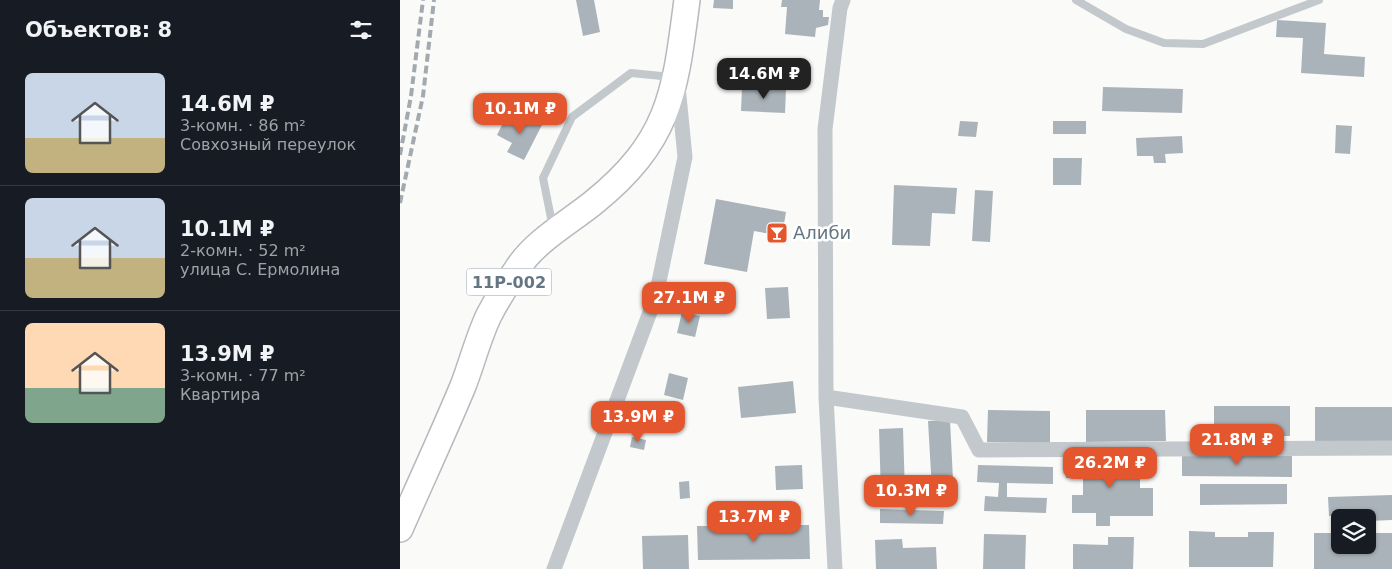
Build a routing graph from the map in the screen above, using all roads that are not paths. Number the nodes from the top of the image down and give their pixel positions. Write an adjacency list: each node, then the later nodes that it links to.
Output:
1 (687, 0): 5 (main road, 11Р-002)
2 (843, 0): 7 (street)
3 (1076, 0): 4 (lane)
4 (1319, 0)
5 (677, 77): 6 (main road, 11Р-002); 6 (lane); 10 (street)
6 (554, 232): 9 (main road, 11Р-002)
7 (826, 397): 8 (street); 11 (street)
8 (1392, 448)
9 (400, 529)
10 (554, 569)
11 (835, 569)

